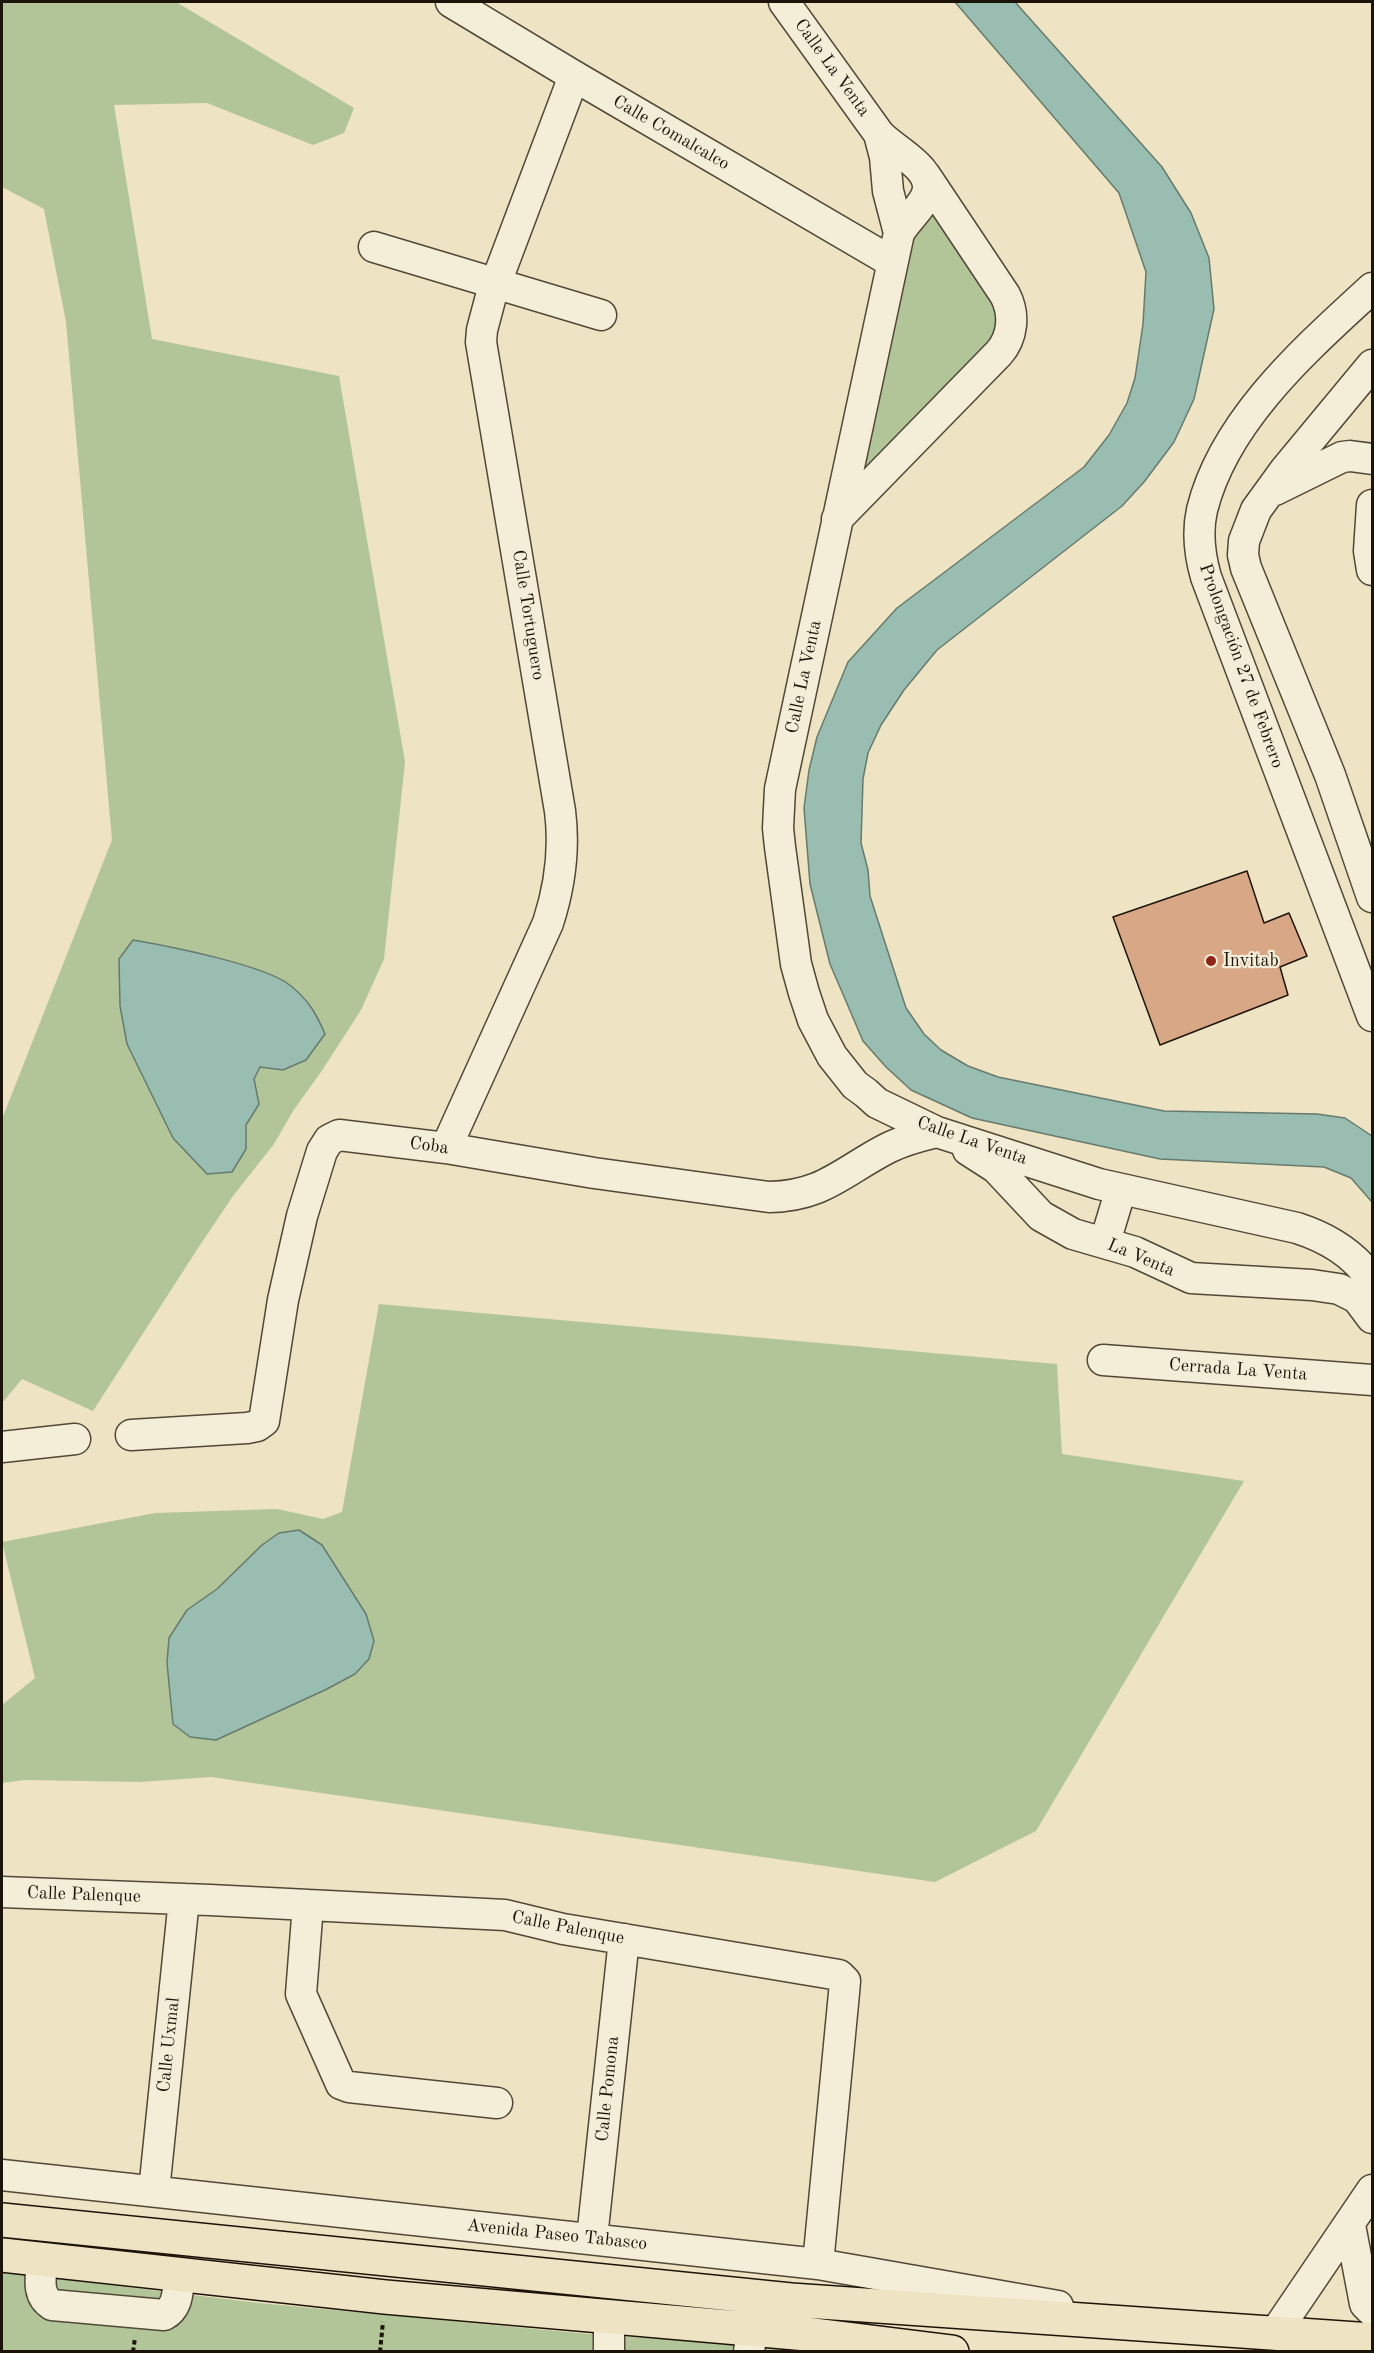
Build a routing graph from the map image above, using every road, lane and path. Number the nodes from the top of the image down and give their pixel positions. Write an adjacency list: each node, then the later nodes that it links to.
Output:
1 (451, 2): 3 (street, Calle Comalcalco)
2 (784, 2): 4 (street, Calle La Venta)
3 (574, 76): 8 (street, Calle Comalcalco); 9 (street, Calle Tortuguero)
4 (879, 134): 5 (street, Calle La Venta); 6 (street, Calle La Venta)
5 (925, 175): 6 (street, Calle La Venta); 17 (street, Calle La Venta)
6 (898, 233): 8 (street, Calle La Venta)
7 (374, 247): 9 (street)
8 (892, 262): 17 (street, Calle La Venta)
9 (496, 283): 11 (street); 24 (street, Calle Tortuguero)
10 (1372, 288): 20 (street, Prolongación 27 de Febrero)
11 (601, 315)
12 (1372, 364): 13 (street)
13 (1349, 393): 14 (street); 15 (street)
14 (1371, 459): 15 (street)
15 (1267, 494): 19 (street)
16 (1372, 505): 18 (street)
17 (837, 519): 23 (street, Calle La Venta)
18 (1372, 570)
19 (1330, 775): 20 (street); 21 (street)
20 (1287, 793): 22 (street, Prolongación 27 de Febrero)
21 (1372, 897)
22 (1372, 1016)
23 (936, 1132): 24 (street, Coba); 25 (street, Calle La Venta); 26 (street, La Venta)
24 (446, 1148): 31 (street, Coba)
25 (1121, 1189): 26 (street); 27 (street, Calle La Venta)
26 (1105, 1242): 28 (street, La Venta)
27 (1372, 1280)
28 (1372, 1317)
29 (1103, 1360): 30 (street, Cerrada La Venta)
30 (1372, 1380)
31 (130, 1435)
32 (75, 1439): 33 (street)
33 (2, 1447)
34 (2, 1892): 35 (street, Calle Palenque)
35 (184, 1899): 36 (street, Calle Palenque); 41 (street, Calle Uxmal)
36 (308, 1905): 37 (street, Calle Palenque); 38 (street)
37 (624, 1939): 44 (street, Calle Pomona); 47 (street, Calle Palenque)
38 (497, 2103)
39 (2, 2175): 41 (street, Avenida Paseo Tabasco)
40 (1372, 2190): 43 (street)
41 (154, 2191): 44 (street, Avenida Paseo Tabasco)
42 (2, 2220): 49 (main road, Avenida Paseo Tabasco)
43 (1350, 2225): 50 (street); 53 (street)
44 (592, 2238): 47 (street, Avenida Paseo Tabasco)
45 (2, 2255): 46 (main road)
46 (42, 2260): 48 (main road); 48 (street)
47 (818, 2264): 52 (street, Avenida Paseo Tabasco)
48 (180, 2275): 51 (main road)
49 (859, 2305): 52 (main road, Avenida Paseo Tabasco); 56 (main road)
50 (1372, 2311)
51 (609, 2317): 55 (main road); 57 (street)
52 (1109, 2322): 53 (main road, Avenida Paseo Tabasco)
53 (1275, 2333): 54 (main road, Avenida Paseo Tabasco)
54 (1372, 2340)
55 (750, 2341): 56 (main road)
56 (850, 2345): 58 (main road)
57 (609, 2352)
58 (952, 2352)

